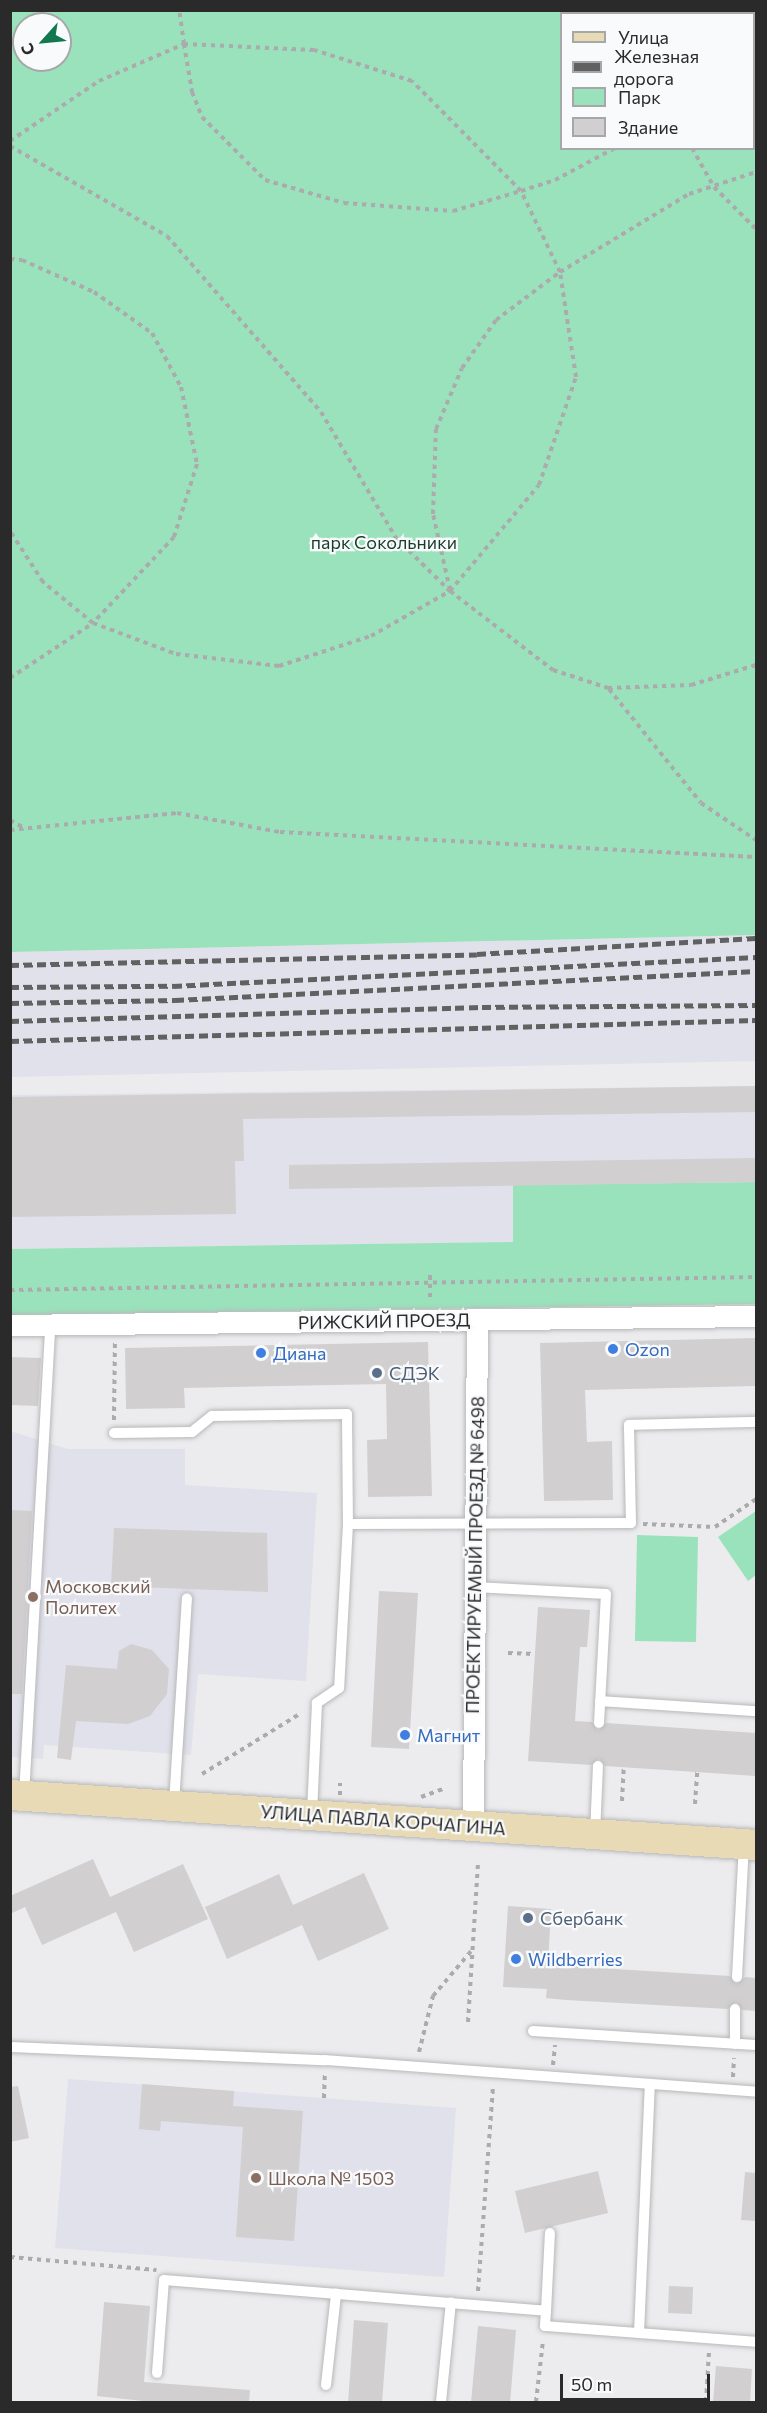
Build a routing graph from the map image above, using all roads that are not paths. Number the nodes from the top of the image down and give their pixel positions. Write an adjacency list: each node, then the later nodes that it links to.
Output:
1 (756, 1316): 2 (street, РИЖСКИЙ ПРОЕЗД)
2 (477, 1320): 4 (street, РИЖСКИЙ ПРОЕЗД); 8 (street, ПРОЕКТИРУЕМЫЙ ПРОЕЗД № 6498)
3 (10, 1325): 4 (street, РИЖСКИЙ ПРОЕЗД)
4 (50, 1325): 15 (lane)
5 (756, 1422): 8 (lane)
6 (114, 1432): 7 (lane)
7 (348, 1524): 8 (lane); 17 (lane)
8 (476, 1525): 9 (street, ПРОЕКТИРУЕМЫЙ ПРОЕЗД № 6498)
9 (475, 1587): 11 (lane); 18 (street, ПРОЕКТИРУЕМЫЙ ПРОЕЗД № 6498)
10 (187, 1598): 16 (lane)
11 (600, 1701): 12 (lane); 13 (lane)
12 (756, 1711)
13 (599, 1723)
14 (598, 1766): 19 (lane)
15 (17, 1795): 16 (street, УЛИЦА ПАВЛА КОРЧАГИНА)
16 (174, 1806): 17 (street, УЛИЦА ПАВЛА КОРЧАГИНА)
17 (312, 1815): 18 (street, УЛИЦА ПАВЛА КОРЧАГИНА)
18 (472, 1826): 19 (street, УЛИЦА ПАВЛА КОРЧАГИНА)
19 (595, 1834): 20 (street, УЛИЦА ПАВЛА КОРЧАГИНА)
20 (750, 1844): 21 (lane)
21 (737, 1977)
22 (735, 2009): 24 (lane)
23 (533, 2031): 24 (lane)
24 (735, 2044): 25 (lane)
25 (756, 2045)
26 (10, 2047): 27 (lane)
27 (650, 2085): 28 (lane); 33 (lane)
28 (756, 2092)
29 (550, 2233): 32 (lane)
30 (336, 2294): 31 (lane); 35 (lane); 36 (lane)
31 (451, 2302): 32 (lane); 37 (lane)
32 (546, 2311): 33 (lane)
33 (639, 2333): 34 (lane)
34 (756, 2342)
35 (157, 2373)
36 (326, 2385)
37 (441, 2403)

